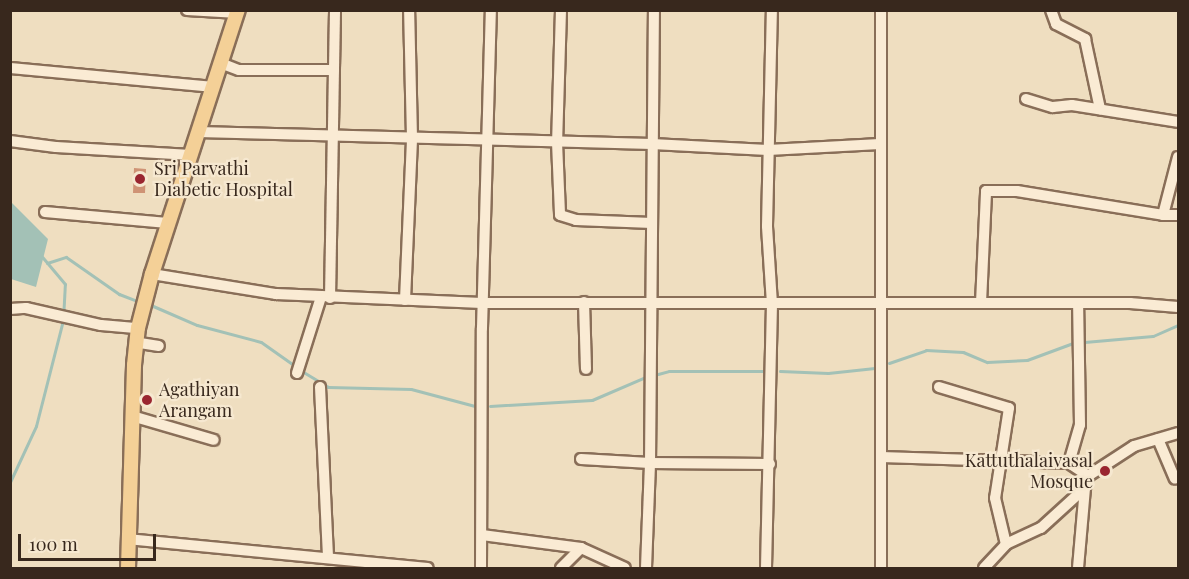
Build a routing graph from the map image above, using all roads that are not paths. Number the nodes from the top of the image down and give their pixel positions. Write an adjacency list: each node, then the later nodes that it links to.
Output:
1 (186, 10): 10 (street)
2 (335, 10): 13 (street)
3 (409, 10): 20 (street)
4 (491, 10): 22 (street)
5 (561, 10): 23 (street)
6 (654, 10): 24 (street)
7 (772, 10): 26 (street)
8 (881, 10): 25 (street)
9 (1051, 10): 16 (street)
10 (238, 12): 11 (main road)
11 (223, 64): 13 (street); 14 (main road)
12 (10, 68): 14 (street)
13 (334, 70): 19 (street)
14 (214, 87): 18 (main road)
15 (1026, 99): 16 (street)
16 (1100, 109): 17 (street)
17 (1179, 122)
18 (198, 132): 19 (street); 27 (main road)
19 (333, 136): 20 (street); 35 (street)
20 (412, 138): 22 (street); 36 (street)
21 (10, 141): 27 (street)
22 (486, 141): 23 (street); 39 (street)
23 (557, 142): 24 (street); 32 (street)
24 (652, 144): 26 (street); 32 (street)
25 (880, 144): 26 (street); 40 (street)
26 (768, 150): 43 (street)
27 (190, 155): 33 (main road)
28 (1179, 157): 30 (street)
29 (45, 212): 33 (street)
30 (1163, 215): 31 (street); 41 (street)
31 (1179, 215)
32 (652, 223): 38 (street)
33 (168, 224): 34 (main road)
34 (152, 274): 35 (street); 46 (main road)
35 (325, 297): 36 (street); 49 (street)
36 (405, 300): 39 (street)
37 (584, 302): 38 (street); 39 (street); 48 (street)
38 (651, 302): 43 (street); 59 (street)
39 (482, 303): 65 (street)
40 (882, 303): 41 (street); 43 (street); 56 (street)
41 (981, 303): 42 (street)
42 (1078, 303): 44 (street); 61 (street)
43 (772, 304): 60 (street)
44 (1179, 307)
45 (10, 309): 46 (street)
46 (137, 333): 47 (street); 52 (main road)
47 (159, 346)
48 (586, 369)
49 (297, 373)
50 (320, 387): 69 (street)
51 (939, 387): 58 (street)
52 (132, 416): 55 (street); 66 (main road)
53 (1179, 433): 54 (street)
54 (1158, 439): 62 (street); 63 (street)
55 (214, 440)
56 (881, 456): 58 (street); 77 (street)
57 (581, 459): 59 (street)
58 (1002, 461): 61 (street); 67 (street)
59 (650, 463): 60 (street); 75 (street)
60 (770, 464): 76 (street)
61 (1069, 464): 62 (street)
62 (1088, 476): 64 (street)
63 (1174, 478)
64 (1084, 488): 67 (street); 79 (street)
65 (482, 535): 68 (street); 72 (street)
66 (128, 539): 69 (street); 70 (main road)
67 (1006, 544): 78 (street)
68 (581, 548): 73 (street); 74 (street)
69 (328, 558): 71 (street)
70 (128, 568)
71 (428, 568)
72 (481, 568)
73 (561, 568)
74 (625, 568)
75 (646, 568)
76 (766, 568)
77 (882, 568)
78 (984, 568)
79 (1078, 568)

